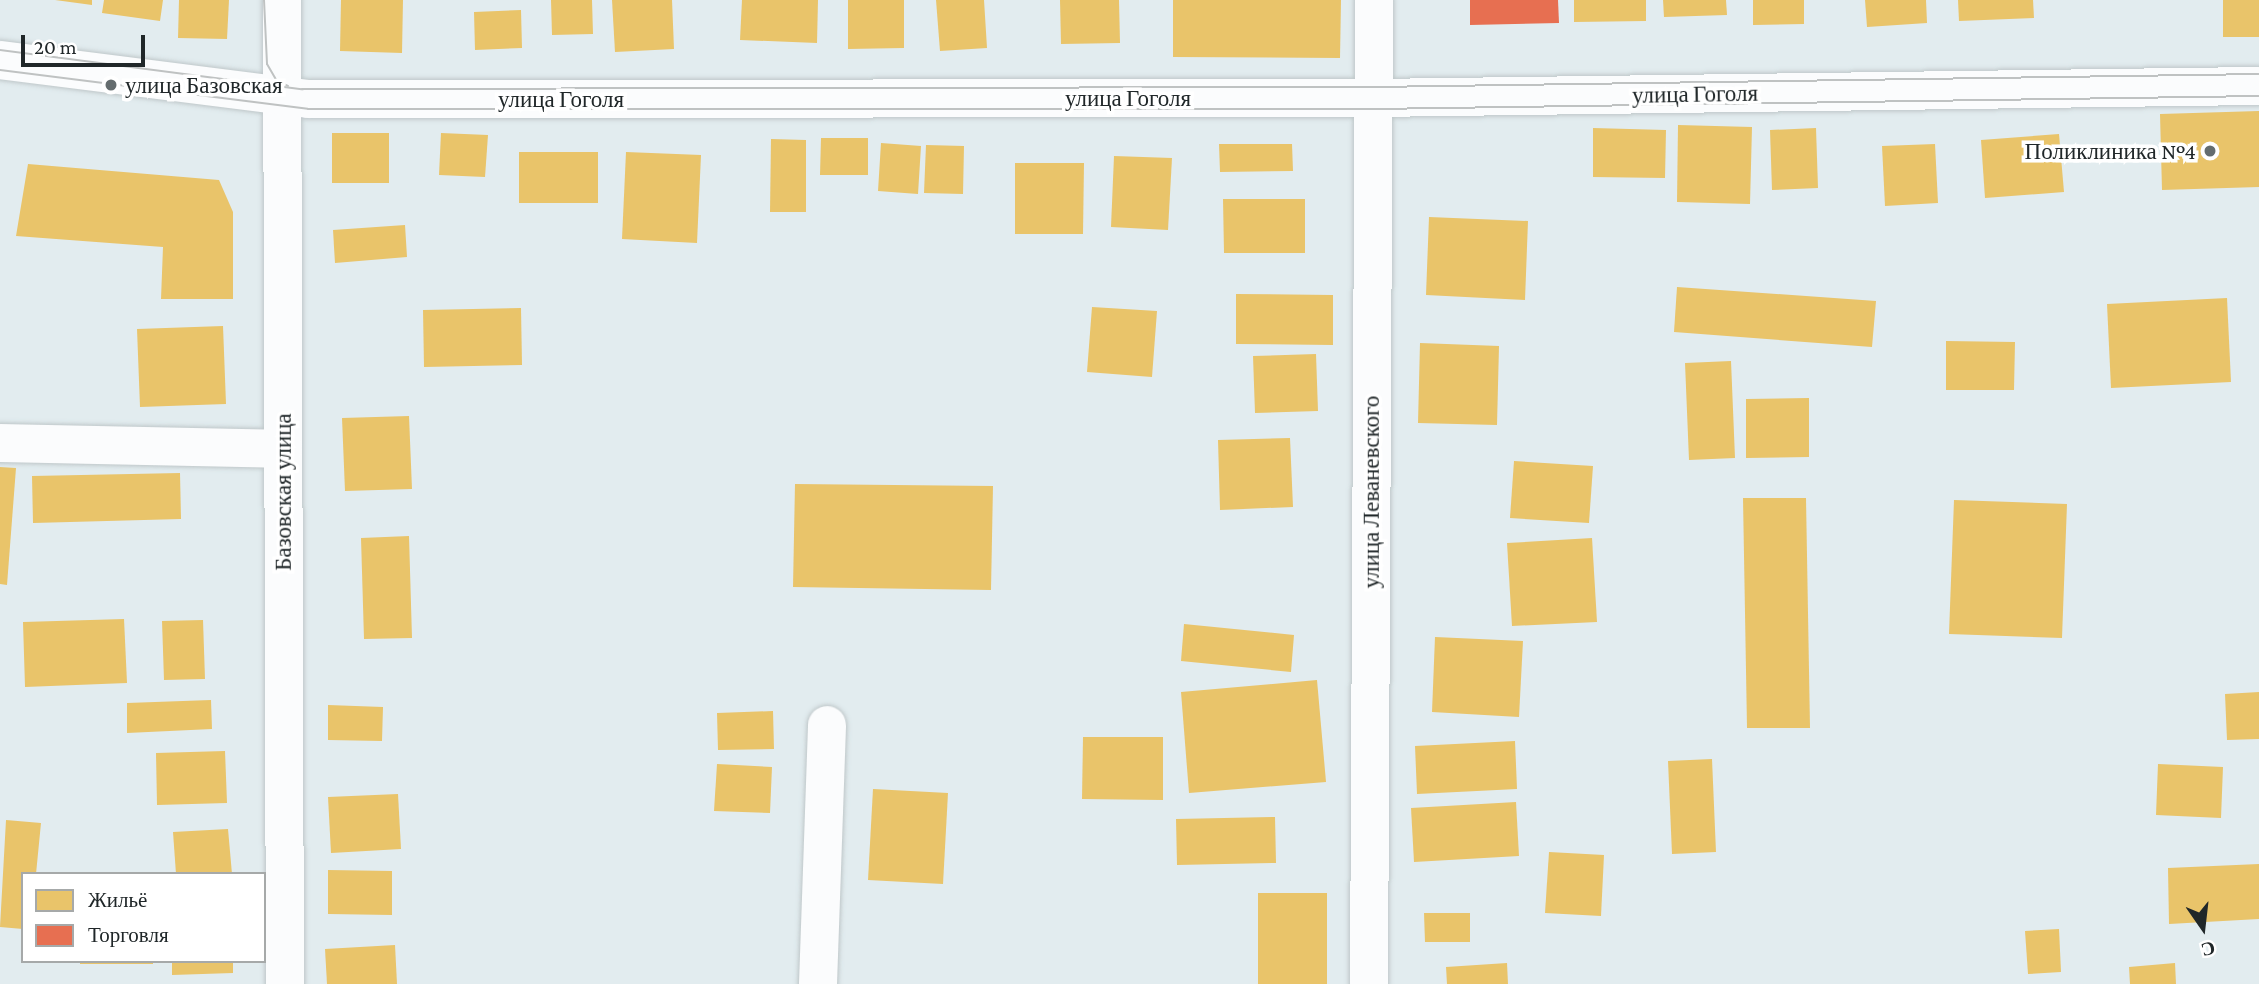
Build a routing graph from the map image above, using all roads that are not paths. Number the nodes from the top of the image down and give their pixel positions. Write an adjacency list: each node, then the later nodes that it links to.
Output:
1 (282, 0): 5 (street, Базовская улица)
2 (1374, 0): 6 (street, улица Леваневского)
3 (0, 61): 5 (street, улица Гоголя)
4 (2259, 86): 6 (street, улица Гоголя)
5 (282, 97): 6 (street, улица Гоголя); 8 (street, Базовская улица)
6 (1374, 98): 12 (street, улица Леваневского)
7 (0, 443): 8 (street)
8 (283, 449): 10 (street, Базовская улица)
9 (827, 725): 11 (street)
10 (285, 984)
11 (818, 984)
12 (1369, 984)

